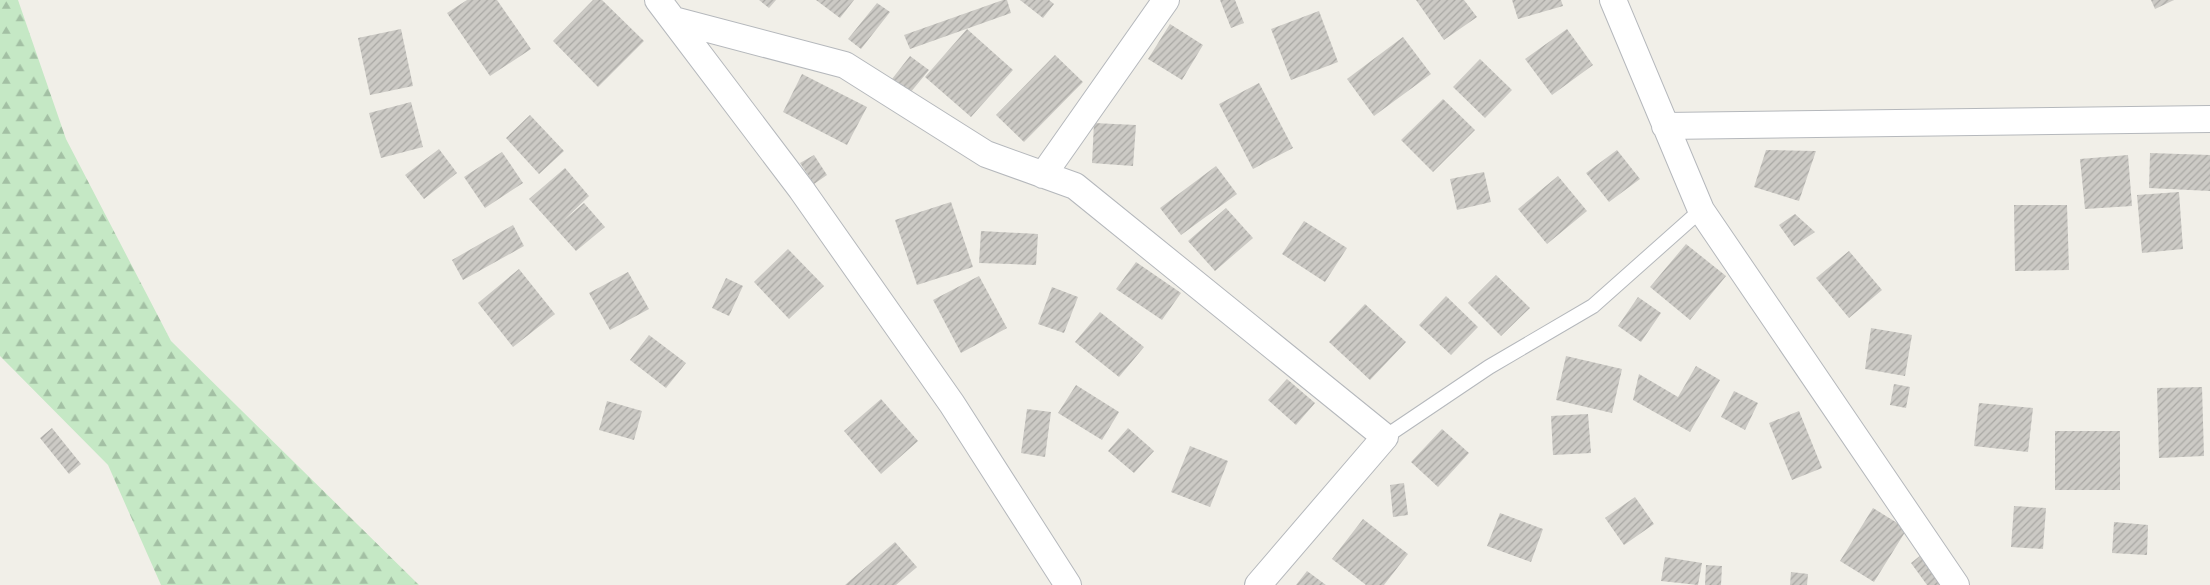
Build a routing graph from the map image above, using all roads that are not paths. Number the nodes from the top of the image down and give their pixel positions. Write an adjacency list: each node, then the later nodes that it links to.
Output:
1 (1166, 0): 6 (street)
2 (1613, 0): 5 (street)
3 (666, 10): 6 (street); 9 (street)
4 (2210, 119): 5 (street)
5 (1666, 126): 7 (street)
6 (1043, 175): 8 (street)
7 (1701, 210): 8 (lane); 11 (street)
8 (1385, 437): 10 (street)
9 (1068, 585)
10 (1258, 585)
11 (1956, 585)

